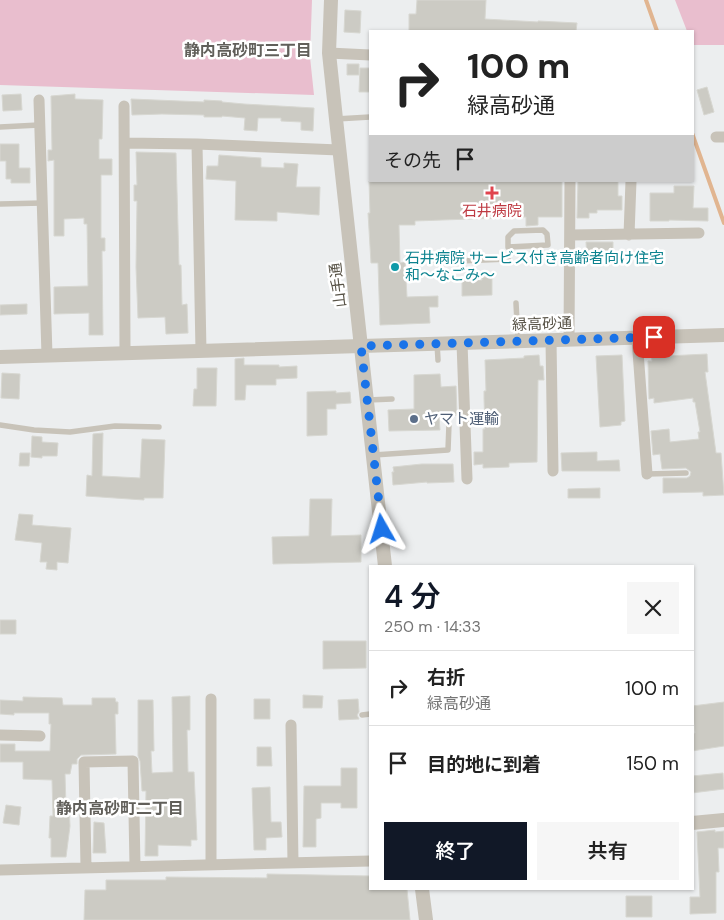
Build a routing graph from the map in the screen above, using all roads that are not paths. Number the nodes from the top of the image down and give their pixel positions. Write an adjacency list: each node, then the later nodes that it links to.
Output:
1 (331, 0): 2 (street, 山手通)
2 (329, 53): 3 (street); 7 (street, 山手通)
3 (369, 55)
4 (38, 100): 8 (street)
5 (124, 106): 10 (street)
6 (369, 118): 7 (lane)
7 (336, 119): 12 (street, 山手通)
8 (40, 126): 9 (lane); 15 (street)
9 (0, 127)
10 (125, 143): 11 (street); 33 (street)
11 (197, 144): 12 (street); 32 (street)
12 (339, 150): 31 (street, 山手通)
13 (570, 182): 18 (street)
14 (631, 182): 19 (street)
15 (42, 203): 16 (lane); 34 (street)
16 (0, 204)
17 (699, 233): 19 (street)
18 (571, 235): 19 (street); 27 (street)
19 (628, 235)
20 (548, 245): 20 (lane)
21 (508, 258): 22 (lane)
22 (434, 262)
23 (516, 303): 28 (lane)
24 (724, 337): 25 (street, 緑高砂通)
25 (637, 338): 27 (street, 緑高砂通); 44 (street)
26 (551, 340): 27 (street, 緑高砂通); 28 (street, 緑高砂通); 43 (street)
27 (568, 340)
28 (518, 341): 30 (street, 緑高砂通)
29 (438, 343): 30 (street, 緑高砂通); 31 (street, 緑高砂通); 36 (lane)
30 (462, 343): 46 (street)
31 (361, 346): 32 (street, 緑高砂通); 38 (street, 山手通)
32 (201, 351): 33 (street, 緑高砂通)
33 (126, 352): 34 (street, 緑高砂通)
34 (47, 355): 35 (street, 緑高砂通)
35 (0, 356)
36 (438, 360)
37 (392, 399): 38 (lane)
38 (368, 400): 42 (street, 山手通)
39 (449, 424): 42 (lane)
40 (0, 425): 41 (lane)
41 (159, 427)
42 (374, 455): 47 (street, 山手通)
43 (553, 471)
44 (647, 474): 45 (lane)
45 (686, 474)
46 (467, 479)
47 (385, 565)
48 (211, 699): 58 (street)
49 (369, 714): 50 (lane)
50 (362, 715)
51 (291, 726): 57 (street)
52 (0, 735): 53 (street)
53 (40, 736)
54 (724, 820): 55 (street)
55 (694, 824)
56 (369, 861): 57 (street)
57 (293, 863): 58 (street)
58 (211, 865): 59 (street)
59 (135, 866): 60 (street); 60 (street)
60 (86, 867): 61 (street)
61 (0, 870)
62 (422, 890): 63 (street)
63 (426, 920)

